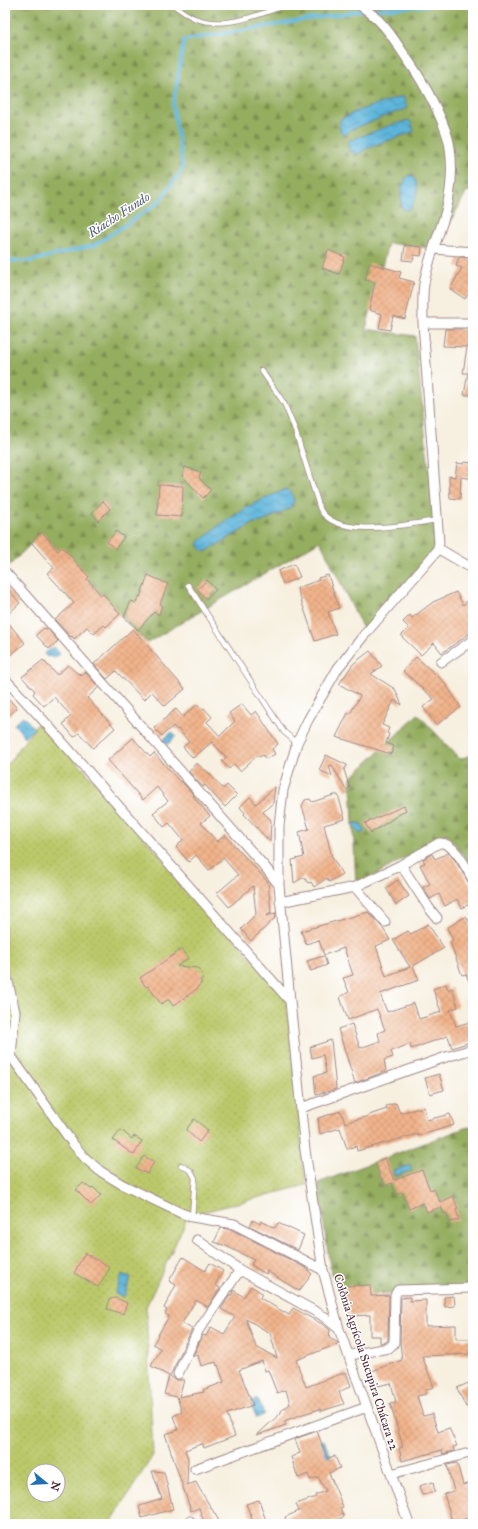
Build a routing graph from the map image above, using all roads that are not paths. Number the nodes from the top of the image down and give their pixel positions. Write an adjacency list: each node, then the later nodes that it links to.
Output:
1 (172, 5): 2 (lane)
2 (286, 5)
3 (359, 5): 4 (street)
4 (434, 249): 5 (street); 6 (street)
5 (473, 252)
6 (423, 323): 7 (street); 9 (street)
7 (473, 323)
8 (261, 370): 9 (lane)
9 (437, 520): 10 (street)
10 (438, 548): 11 (street); 17 (street, Colônia Agrícola Sucupira Chácara 22)
11 (473, 569)
12 (5, 572): 20 (street)
13 (188, 585): 17 (lane)
14 (473, 640): 15 (street)
15 (441, 662)
16 (5, 679): 26 (street)
17 (297, 743): 20 (street, Colônia Agrícola Sucupira Chácara 22)
18 (401, 865): 19 (street); 21 (street); 23 (street)
19 (473, 880)
20 (279, 885): 22 (street, Colônia Agrícola Sucupira Chácara 22)
21 (355, 887): 22 (street); 24 (street)
22 (280, 902): 26 (street, Colônia Agrícola Sucupira Chácara 22)
23 (437, 918)
24 (386, 922)
25 (5, 969): 28 (street)
26 (290, 1001): 29 (street, Colônia Agrícola Sucupira Chácara 22)
27 (473, 1049): 29 (street)
28 (8, 1053): 31 (street)
29 (301, 1108): 34 (street, Colônia Agrícola Sucupira Chácara 22)
30 (181, 1165): 31 (lane)
31 (192, 1217): 34 (street)
32 (197, 1240): 33 (street)
33 (240, 1270): 36 (street); 38 (street)
34 (323, 1270): 36 (street, Colônia Agrícola Sucupira Chácara 22)
35 (473, 1288): 37 (street)
36 (339, 1328): 37 (street, Colônia Agrícola Sucupira Chácara 22)
37 (350, 1355): 39 (street, Colônia Agrícola Sucupira Chácara 22)
38 (178, 1374)
39 (367, 1407): 41 (street); 42 (street, Colônia Agrícola Sucupira Chácara 22)
40 (473, 1452): 42 (street)
41 (195, 1469)
42 (391, 1474): 43 (street, Colônia Agrícola Sucupira Chácara 22)
43 (409, 1524)

